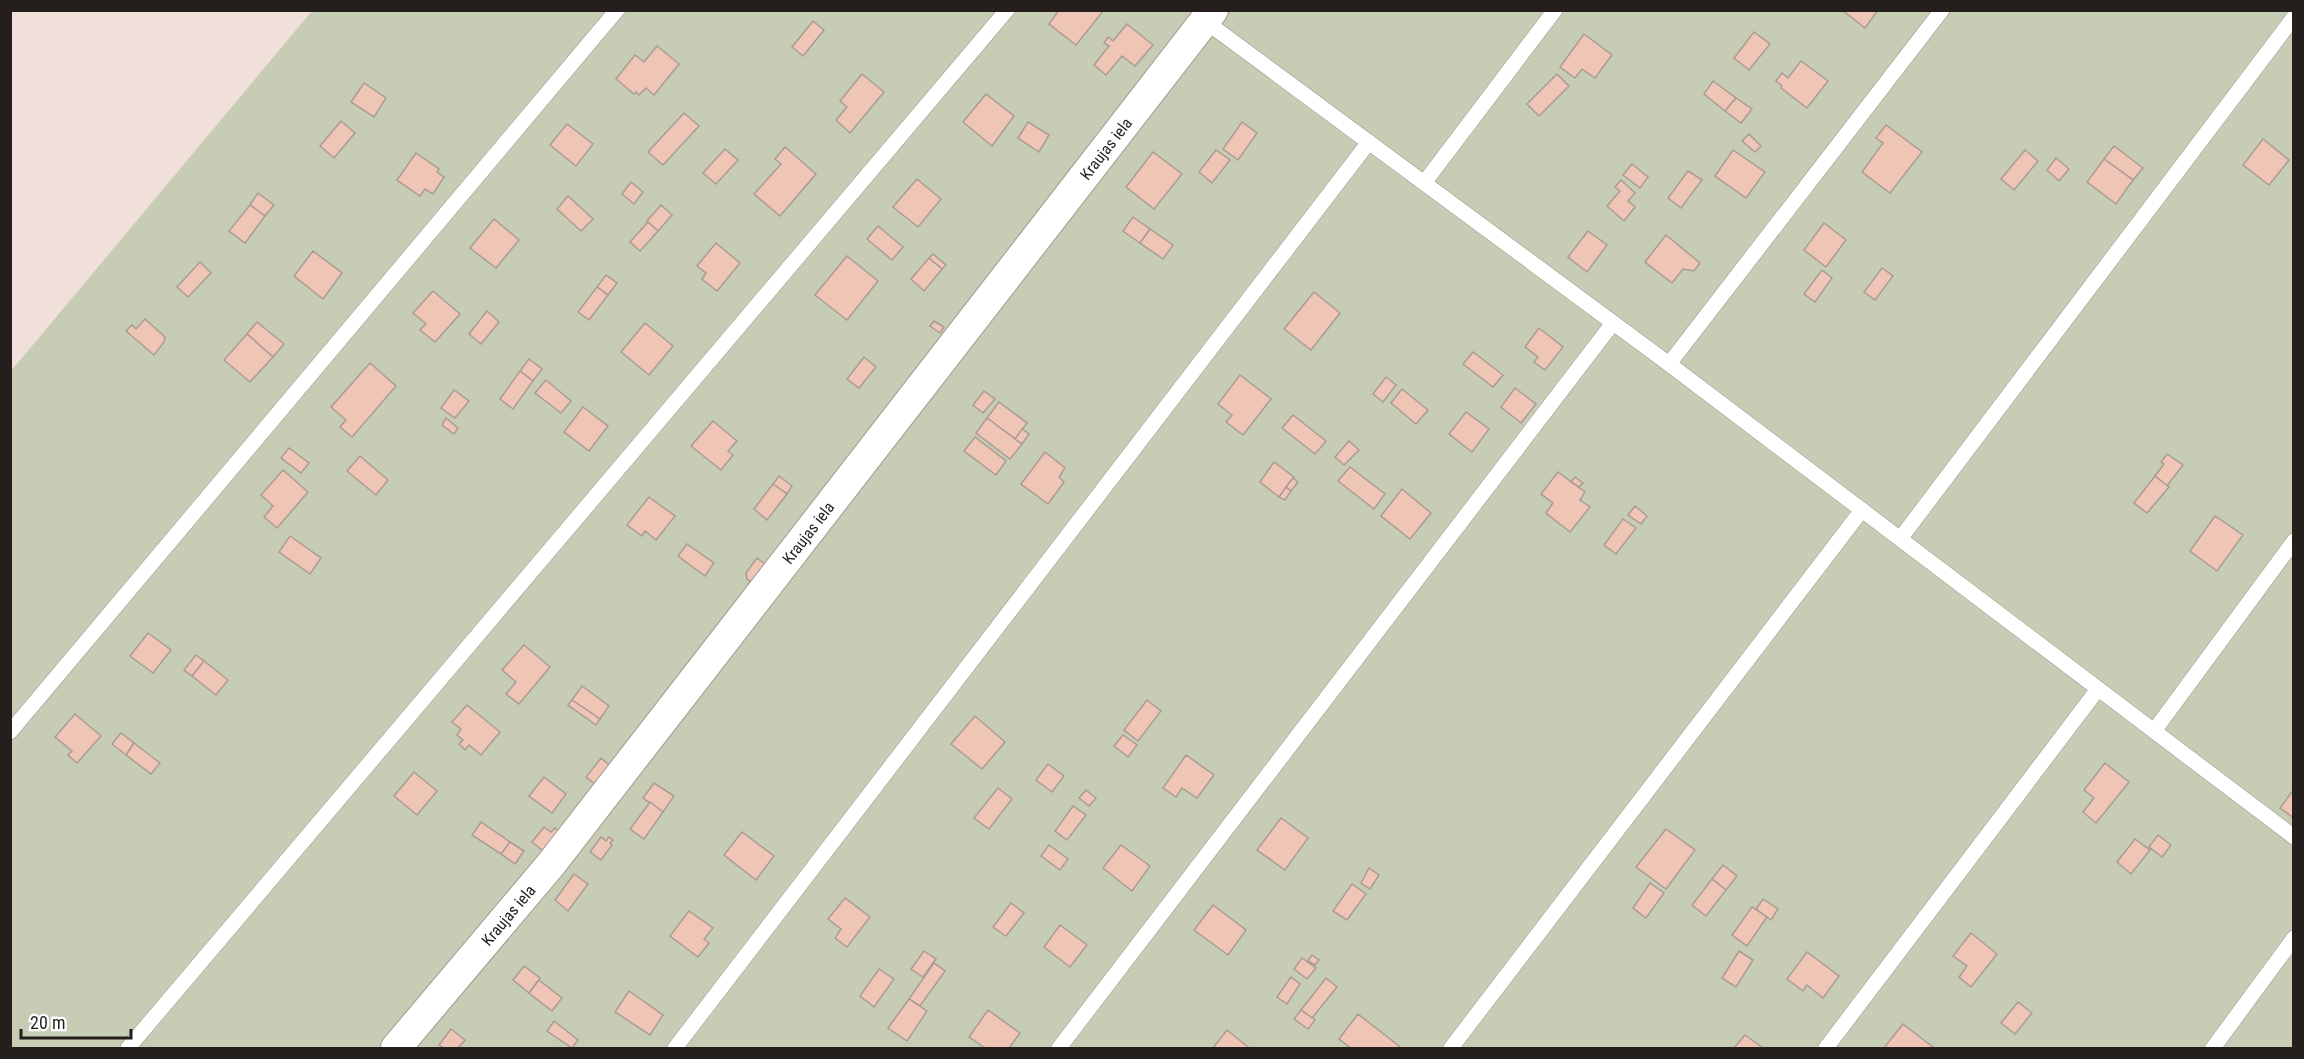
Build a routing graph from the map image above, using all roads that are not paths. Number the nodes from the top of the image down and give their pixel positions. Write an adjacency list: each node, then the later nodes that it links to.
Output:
1 (617, 10): 16 (lane)
2 (1007, 10): 19 (lane)
3 (1555, 10): 8 (lane)
4 (1942, 10): 10 (lane)
5 (1209, 16): 7 (lane); 20 (street, Kraujas iela)
6 (2294, 17): 12 (lane)
7 (1369, 142): 8 (lane); 21 (lane)
8 (1424, 183): 9 (lane)
9 (1613, 323): 10 (lane); 22 (lane)
10 (1669, 364): 11 (lane)
11 (1862, 510): 12 (lane); 23 (lane)
12 (1900, 539): 14 (lane)
13 (2294, 541): 15 (lane)
14 (2098, 689): 15 (lane); 24 (lane)
15 (2154, 731): 17 (lane)
16 (10, 732)
17 (2294, 837)
18 (2294, 938): 25 (lane)
19 (128, 1048)
20 (396, 1048)
21 (675, 1048)
22 (1059, 1048)
23 (1451, 1048)
24 (1826, 1048)
25 (2213, 1048)

